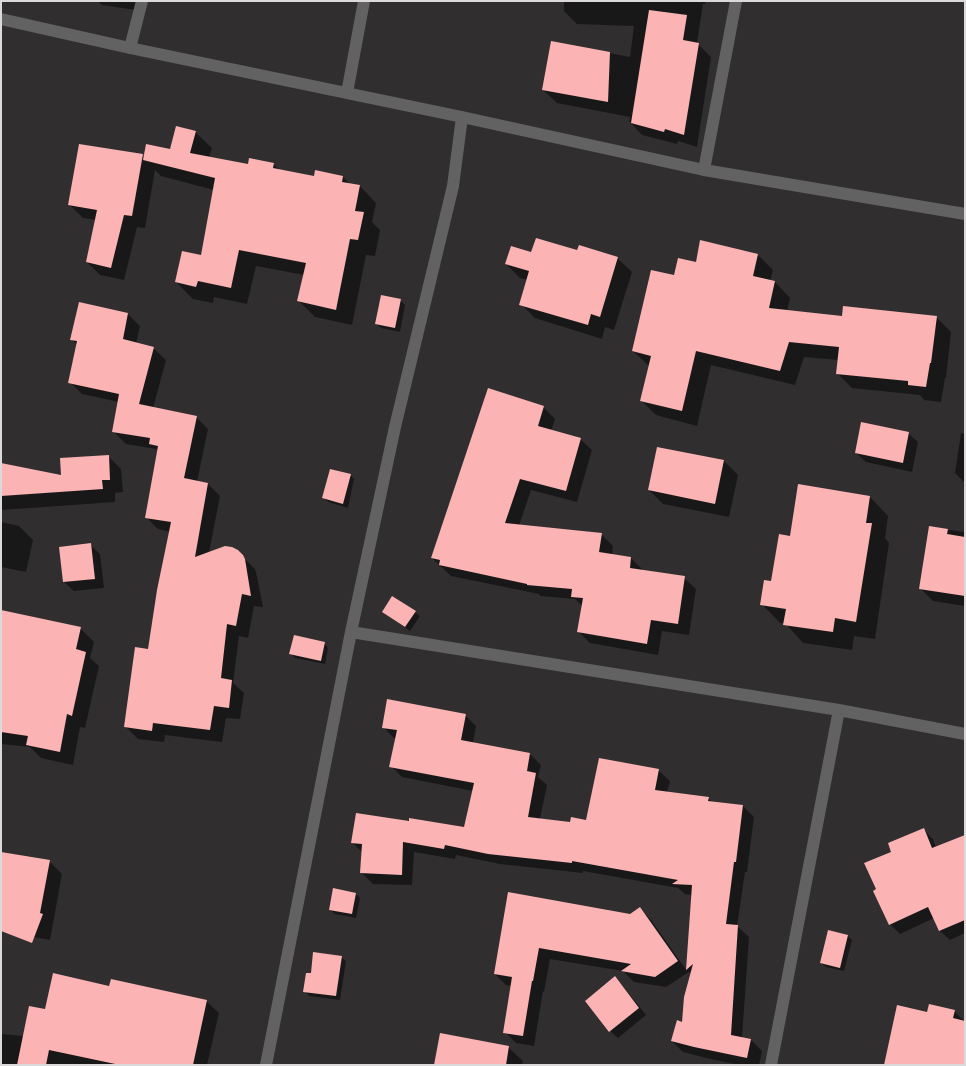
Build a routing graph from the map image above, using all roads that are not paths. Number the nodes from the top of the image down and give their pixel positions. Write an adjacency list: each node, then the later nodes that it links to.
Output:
1 (142, 1): 5 (street)
2 (364, 1): 6 (street)
3 (736, 1): 8 (street)
4 (1, 19): 5 (street)
5 (130, 48): 6 (street)
6 (347, 93): 7 (street)
7 (462, 117): 8 (street); 10 (street)
8 (704, 170): 9 (street)
9 (965, 214)
10 (350, 632): 11 (street); 13 (street)
11 (839, 710): 12 (street); 14 (street)
12 (965, 734)
13 (266, 1065)
14 (771, 1065)

